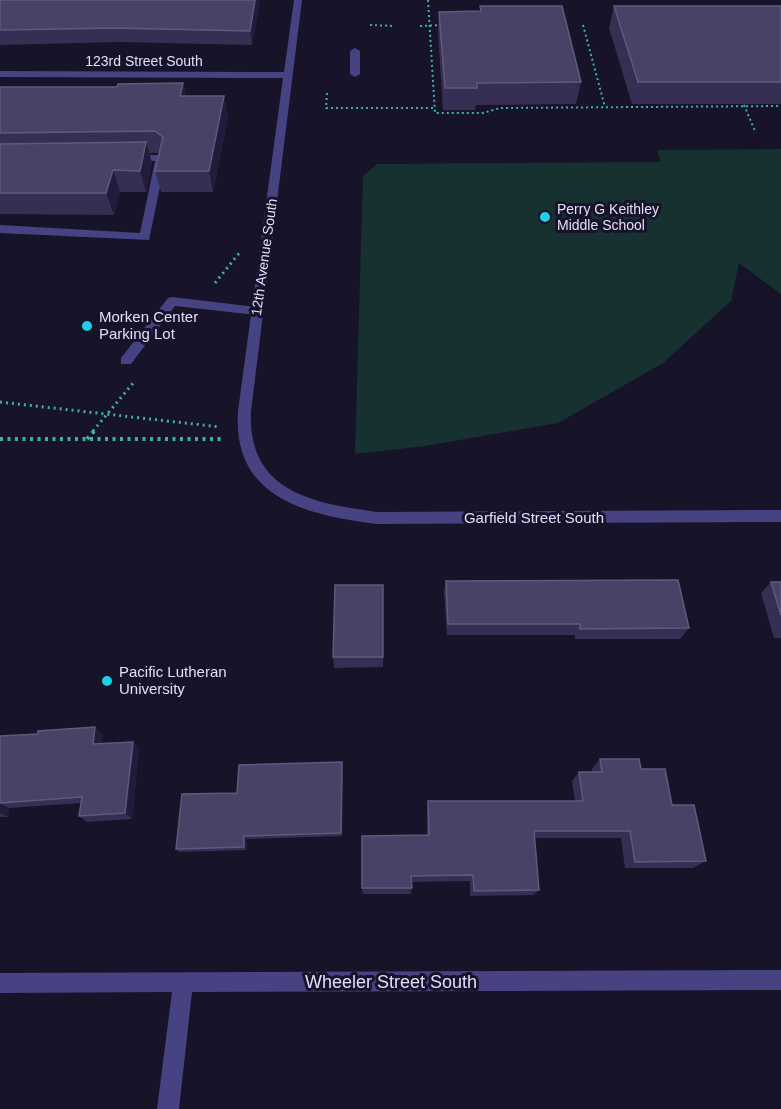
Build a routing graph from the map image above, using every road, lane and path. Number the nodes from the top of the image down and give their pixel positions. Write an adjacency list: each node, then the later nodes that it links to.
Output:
1 (298, 0): 12 (street, 12th Avenue South)
2 (428, 0): 4 (path)
3 (370, 25): 6 (path)
4 (429, 25): 7 (path); 8 (path); 18 (path)
5 (583, 25): 16 (path)
6 (394, 26)
7 (420, 26)
8 (451, 26)
9 (355, 51): 11 (street)
10 (0, 74): 12 (street, 123rd Street South)
11 (354, 74)
12 (289, 75): 22 (street, 12th Avenue South)
13 (327, 93): 18 (path)
14 (740, 97): 17 (path)
15 (781, 106): 17 (path)
16 (605, 107): 17 (path); 18 (path)
17 (744, 107): 19 (path)
18 (435, 108)
19 (755, 131)
20 (115, 159): 21 (street)
21 (0, 229)
22 (256, 311): 23 (street); 25 (street, 12th Avenue South)
23 (126, 361)
24 (0, 402): 25 (path)
25 (241, 430): 26 (path); 27 (street, 12th Avenue South)
26 (0, 439)
27 (289, 498): 28 (street, Garfield Street South)
28 (781, 516)
29 (781, 980): 30 (street, Wheeler Street South)
30 (183, 982): 31 (street, Wheeler Street South); 32 (street)
31 (0, 983)
32 (168, 1109)

